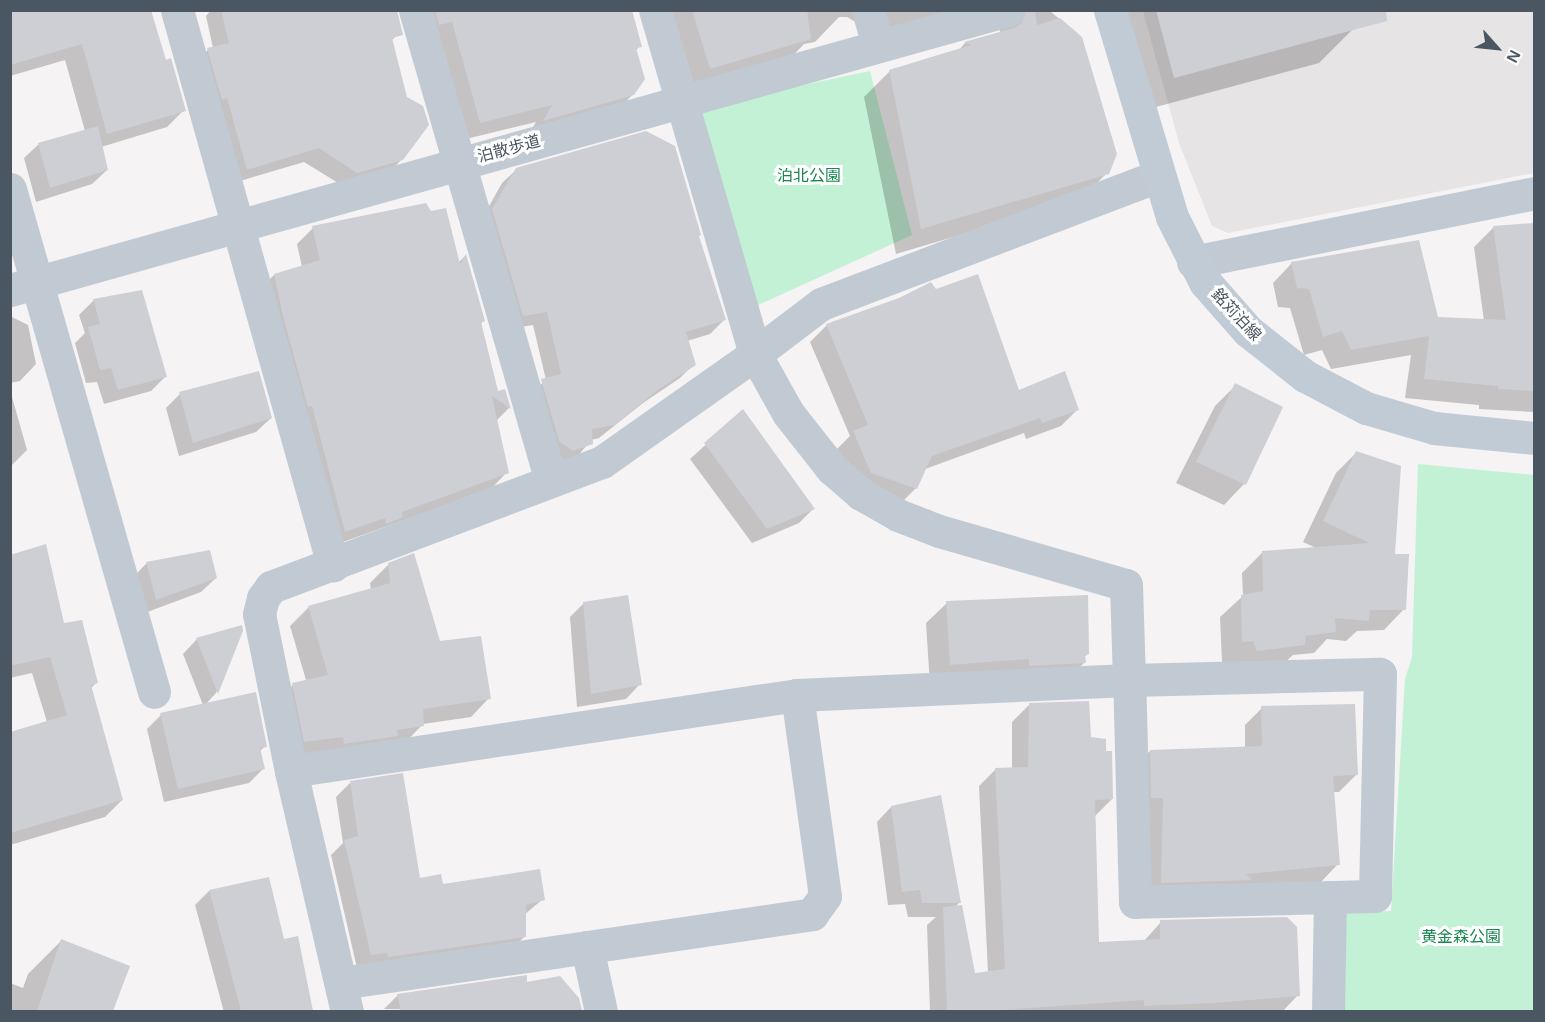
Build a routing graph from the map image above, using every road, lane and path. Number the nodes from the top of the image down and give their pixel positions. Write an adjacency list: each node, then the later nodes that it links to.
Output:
1 (177, 10): 13 (street)
2 (415, 10): 9 (street)
3 (655, 10): 8 (street)
4 (868, 10): 7 (street)
5 (1008, 10): 7 (street, 泊散歩道)
6 (1110, 10): 10 (street, 銘苅泊線)
7 (878, 46): 8 (street, 泊散歩道)
8 (680, 101): 9 (street, 泊散歩道); 16 (street)
9 (457, 163): 13 (street, 泊散歩道); 18 (street)
10 (1158, 176): 14 (street, 銘苅泊線); 16 (street)
11 (10, 189): 15 (street)
12 (1534, 193): 14 (street)
13 (237, 224): 15 (street, 泊散歩道); 19 (street)
14 (1193, 262): 17 (street, 銘苅泊線)
15 (24, 286): 21 (street)
16 (755, 354): 18 (street); 20 (street)
17 (1534, 438)
18 (551, 481): 19 (street)
19 (333, 565): 23 (street)
20 (1129, 680): 22 (street); 24 (street); 24 (street)
21 (154, 692)
22 (797, 694): 23 (street); 25 (street)
23 (291, 771): 26 (street)
24 (1330, 897): 28 (street)
25 (587, 947): 26 (street); 27 (street)
26 (344, 997)
27 (601, 1011)
28 (1328, 1011)

